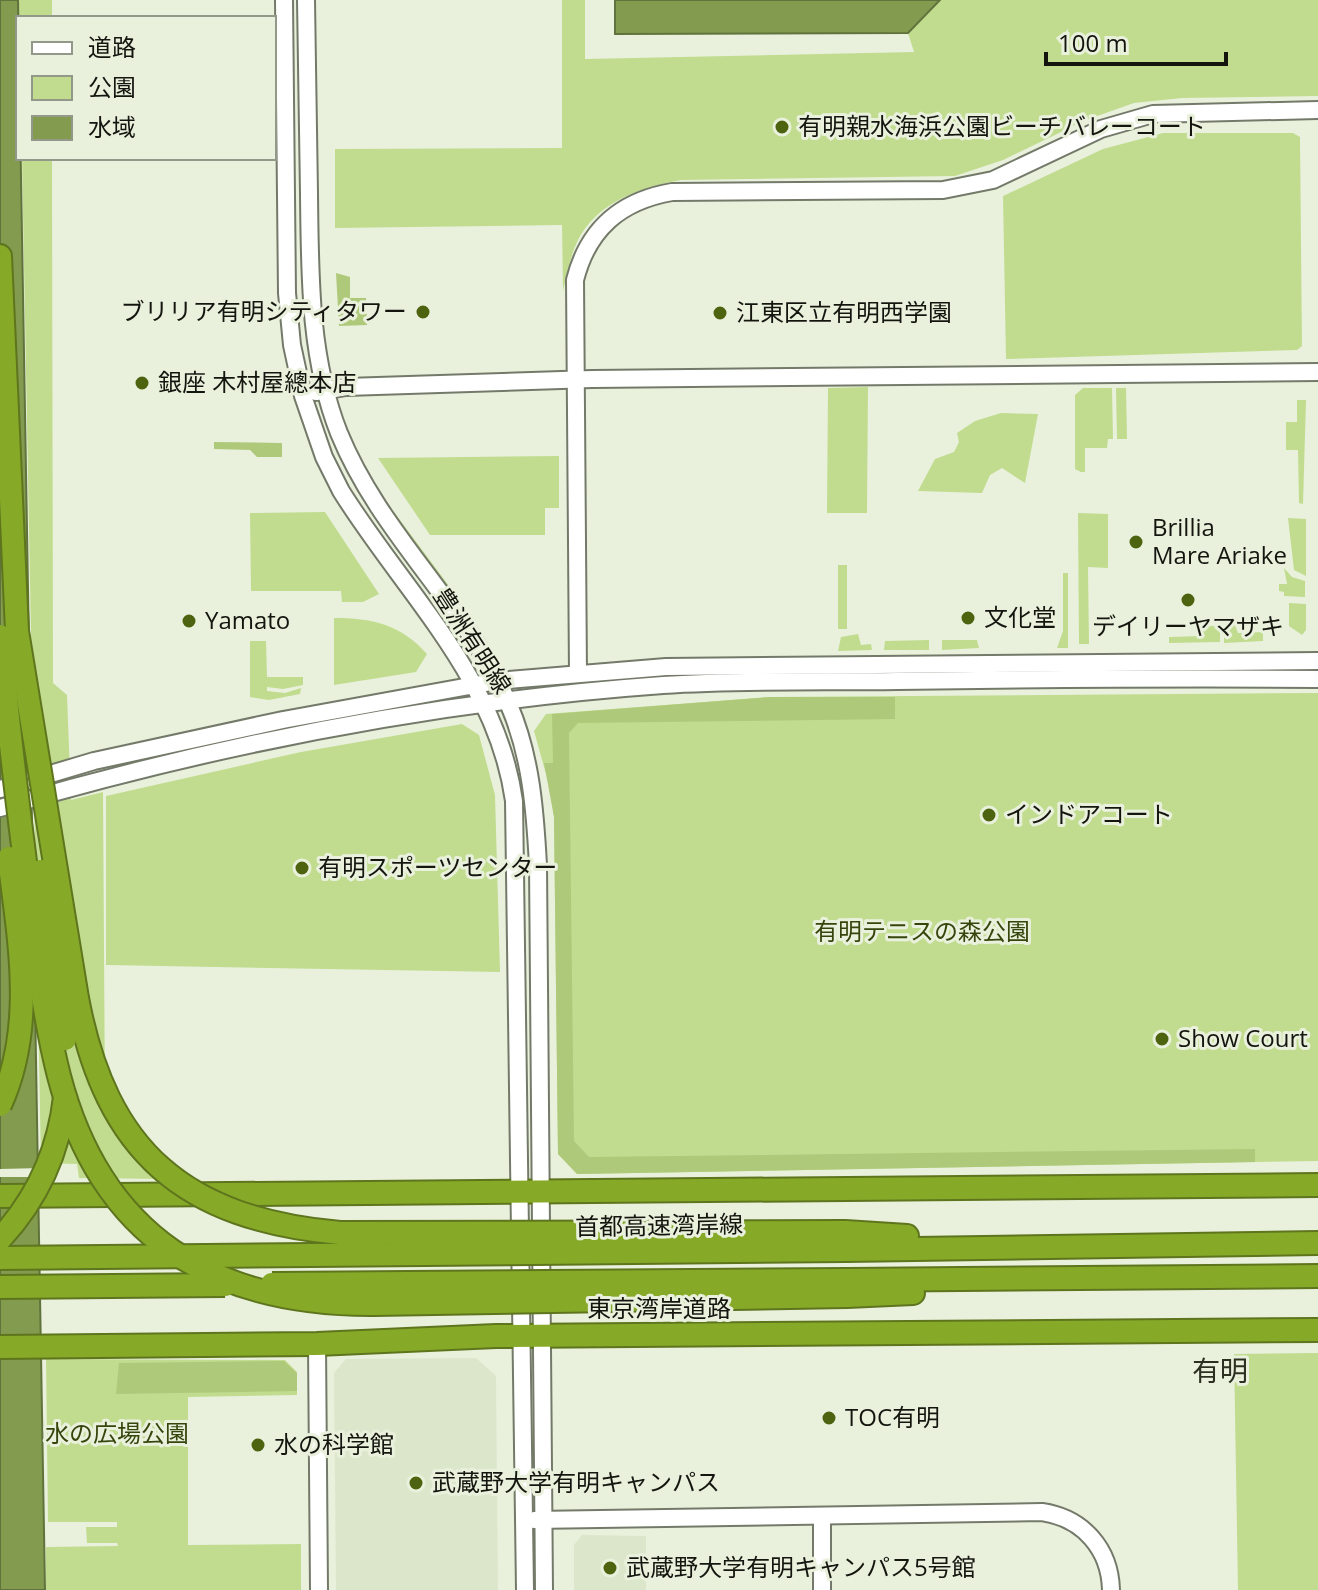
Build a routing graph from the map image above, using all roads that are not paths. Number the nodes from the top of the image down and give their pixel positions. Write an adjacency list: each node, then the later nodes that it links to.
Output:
1 (284, 0): 8 (street, 豊洲有明線)
2 (306, 0): 7 (street, 豊洲有明線)
3 (1318, 110): 6 (street)
4 (0, 256): 9 (highway)
5 (1318, 372): 6 (street)
6 (573, 380): 7 (street); 11 (street)
7 (325, 390): 8 (street); 13 (street, 豊洲有明線)
8 (303, 396): 14 (street, 豊洲有明線)
9 (8, 634): 25 (highway, bridge); 26 (highway, bridge); 31 (highway, bridge)
10 (1318, 661): 11 (street)
11 (578, 673): 13 (street)
12 (1318, 679): 15 (street)
13 (497, 681): 14 (street); 15 (street, 豊洲有明線)
14 (474, 684): 16 (street, 豊洲有明線); 17 (street, bridge)
15 (508, 702): 16 (street); 23 (street, 豊洲有明線)
16 (487, 705): 18 (street, bridge); 23 (street, 豊洲有明線)
17 (0, 787): 19 (highway, bridge)
18 (0, 808)
19 (0, 1105)
20 (1318, 1175): 22 (highway)
21 (1318, 1185): 22 (highway)
22 (1232, 1186): 23 (highway)
23 (531, 1193): 24 (highway); 33 (street, 豊洲有明線)
24 (0, 1196)
25 (0, 1239)
26 (846, 1241): 27 (highway, 首都高速湾岸線); 28 (highway, 首都高速湾岸線, bridge)
27 (1318, 1243)
28 (0, 1258)
29 (1318, 1276): 31 (highway)
30 (0, 1287): 31 (highway, bridge)
31 (847, 1288)
32 (1318, 1333): 33 (highway, 東京湾岸道路)
33 (532, 1336): 34 (highway, 東京湾岸道路); 37 (street); 38 (street)
34 (317, 1344): 35 (highway, 東京湾岸道路); 39 (street)
35 (0, 1347)
36 (822, 1517): 37 (street); 42 (street); 43 (street)
37 (544, 1520): 38 (street); 41 (street)
38 (524, 1521): 40 (street)
39 (319, 1590)
40 (525, 1590)
41 (544, 1590)
42 (822, 1590)
43 (1111, 1590)

